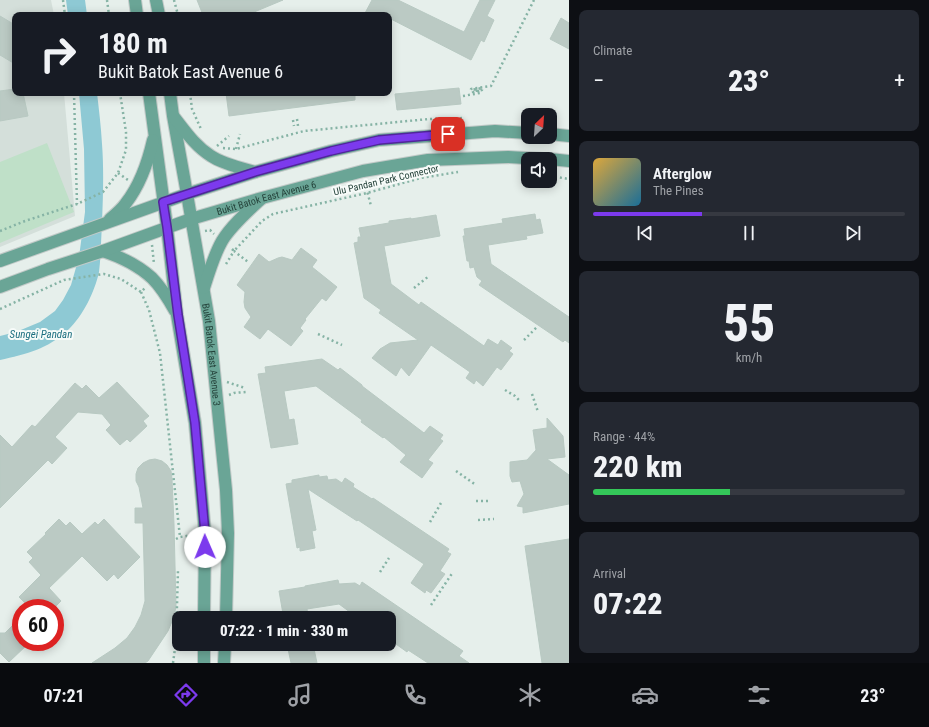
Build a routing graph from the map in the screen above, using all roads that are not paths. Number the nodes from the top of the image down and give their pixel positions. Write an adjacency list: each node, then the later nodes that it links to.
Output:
1 (135, 0): 3 (main road)
2 (156, 0): 4 (main road)
3 (137, 12)
4 (158, 12)
5 (150, 96): 8 (main road)
6 (170, 96): 7 (main road, Bukit Batok East Avenue 3)
7 (173, 116): 15 (main road); 16 (main road, Bukit Batok East Avenue 3)
8 (155, 129): 18 (main road); 20 (main road)
9 (521, 133): 15 (main road)
10 (557, 135): 11 (main road)
11 (569, 136)
12 (521, 158): 17 (main road, Bukit Batok East Avenue 6)
13 (557, 160): 14 (main road)
14 (569, 161)
15 (255, 172): 16 (main road)
16 (187, 194): 18 (main road); 19 (main road, Bukit Batok East Avenue 3)
17 (262, 198): 19 (main road, Bukit Batok East Avenue 6); 25 (main road)
18 (163, 202): 20 (main road); 21 (main road)
19 (191, 219): 21 (main road, Bukit Batok East Avenue 6); 25 (main road, Bukit Batok East Avenue 3)
20 (104, 223): 23 (main road)
21 (167, 227): 22 (main road, Bukit Batok East Avenue 6); 26 (main road)
22 (102, 251): 24 (main road, Bukit Batok East Avenue 6); 26 (main road)
23 (0, 260)
24 (0, 287)
25 (203, 290): 28 (main road, Bukit Batok East Avenue 3)
26 (178, 315): 27 (main road)
27 (204, 611)
28 (226, 611)
29 (204, 651): 31 (main road)
30 (225, 651): 32 (main road)
31 (204, 663)
32 (224, 663)

